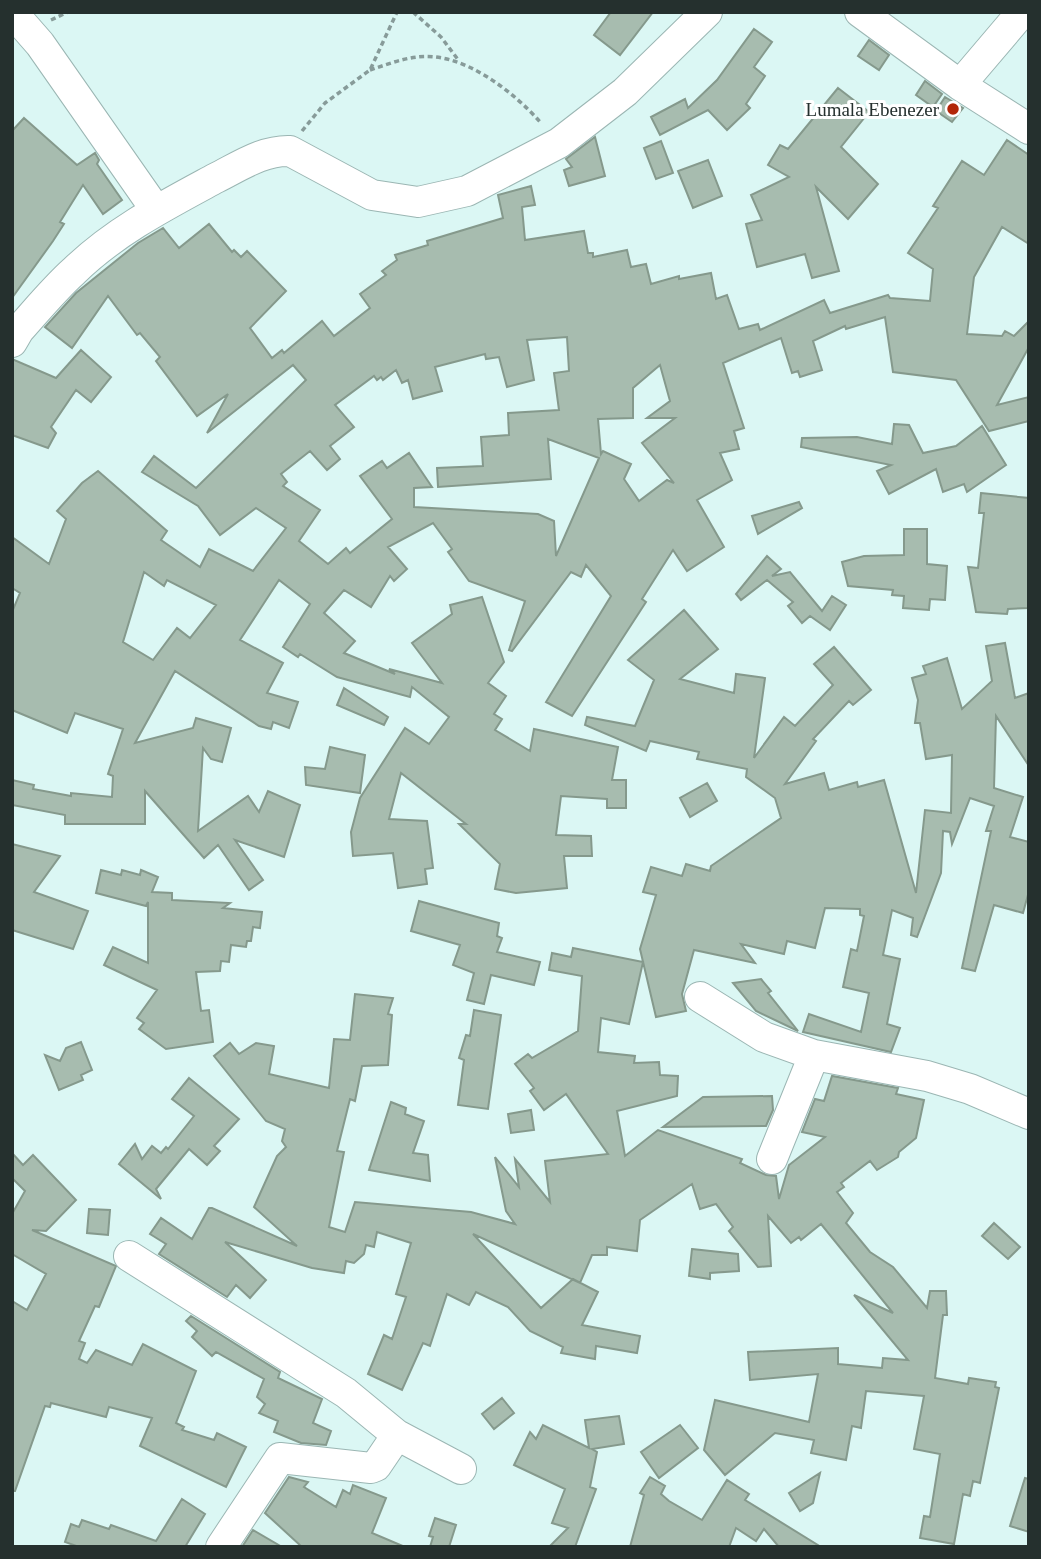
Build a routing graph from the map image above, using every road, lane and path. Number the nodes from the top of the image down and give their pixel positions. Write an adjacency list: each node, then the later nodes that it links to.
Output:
1 (12, 12): 13 (street)
2 (397, 12): 8 (path)
3 (413, 12): 7 (path)
4 (860, 12): 9 (street)
5 (1022, 12): 9 (street)
6 (700, 14): 11 (street)
7 (460, 62): 8 (path); 11 (path)
8 (370, 70): 12 (path)
9 (960, 85): 10 (street)
10 (1029, 130)
11 (559, 143): 12 (street)
12 (290, 151): 13 (street)
13 (156, 210): 14 (street)
14 (12, 342)
15 (700, 997): 16 (street)
16 (814, 1055): 17 (street); 18 (street)
17 (1029, 1114)
18 (772, 1159)
19 (129, 1256): 20 (street)
20 (397, 1435): 21 (street); 22 (street)
21 (461, 1469)
22 (221, 1547)

